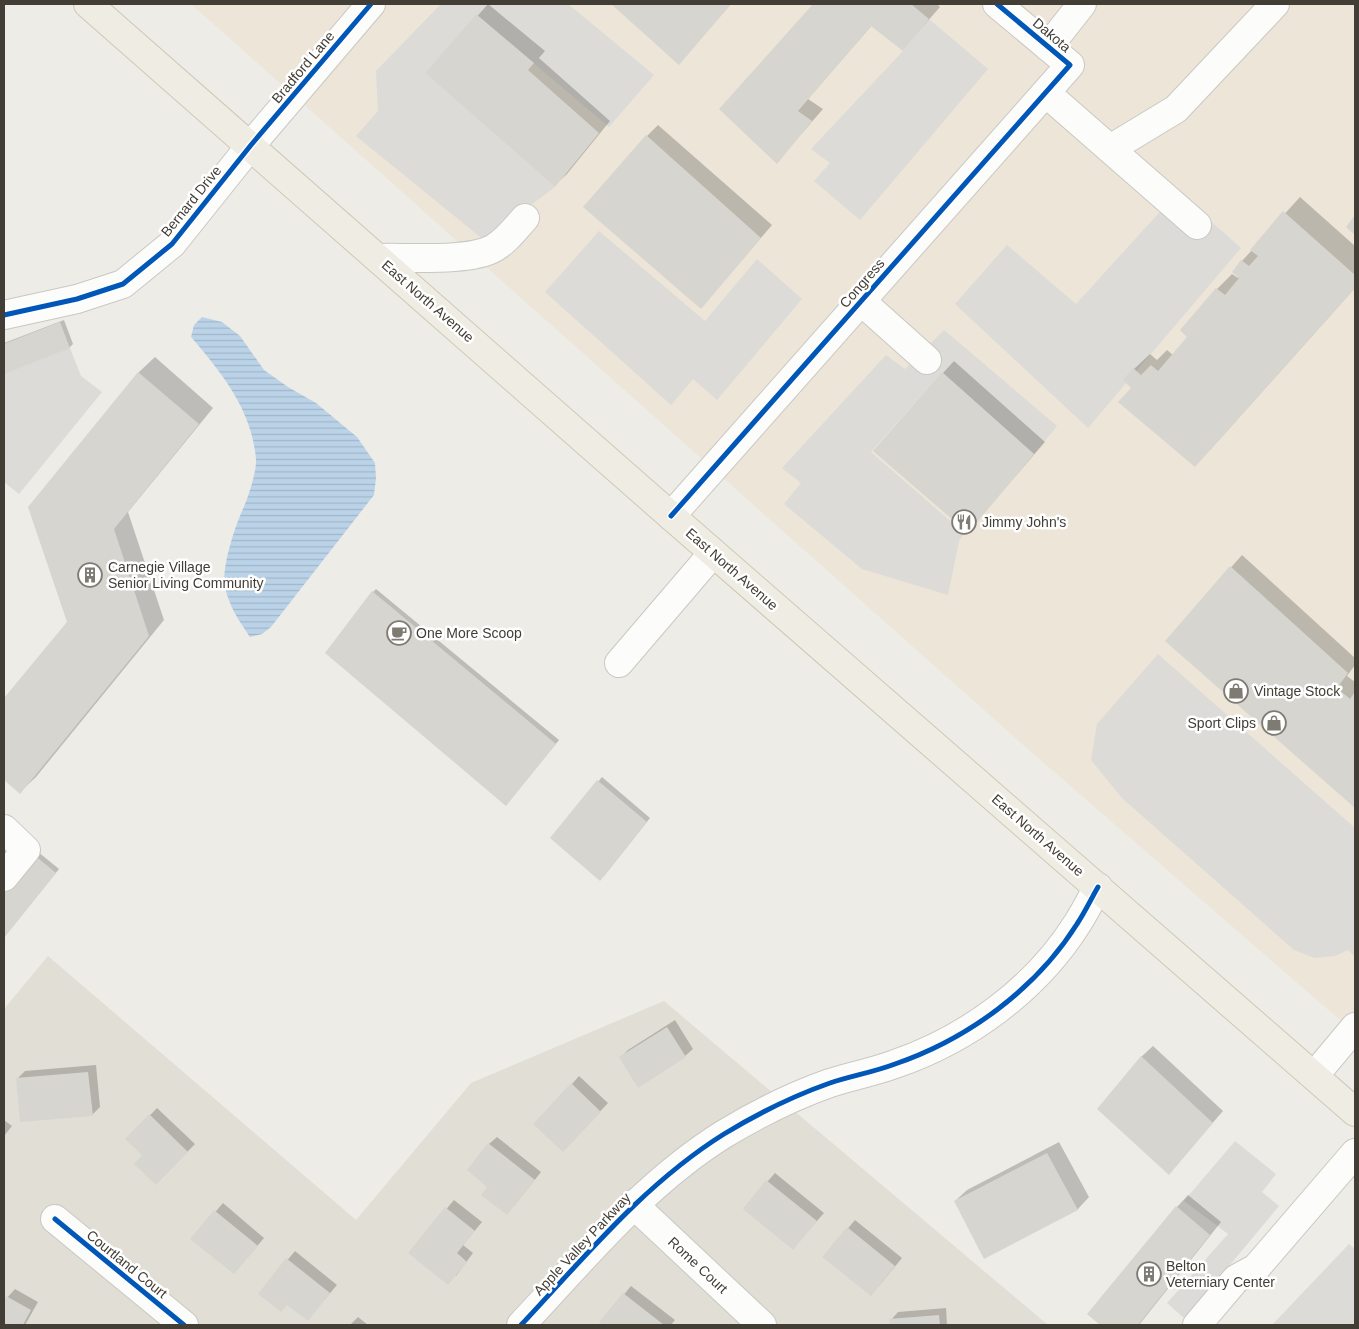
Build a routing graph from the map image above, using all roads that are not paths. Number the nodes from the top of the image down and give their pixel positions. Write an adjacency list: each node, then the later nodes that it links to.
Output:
1 (88, 4): 9 (main road, East North Avenue)
2 (371, 4): 9 (street, Bradford Lane)
3 (997, 4): 6 (street, Dakota)
4 (1082, 4): 6 (street)
5 (1275, 4): 10 (street)
6 (1048, 47): 7 (street, Dakota)
7 (1070, 65): 8 (street, Congress)
8 (1046, 93): 10 (street); 14 (street, Congress)
9 (251, 145): 13 (main road, East North Avenue); 15 (street, Bernard Drive)
10 (1110, 149): 12 (street)
11 (524, 218): 13 (street)
12 (1197, 225)
13 (379, 258): 17 (main road, East North Avenue)
14 (861, 301): 16 (street); 17 (street, Congress)
15 (4, 315)
16 (927, 360)
17 (671, 516): 18 (main road, East North Avenue)
18 (713, 553): 19 (street); 22 (main road, East North Avenue)
19 (619, 663)
20 (4, 829): 21 (street)
21 (4, 877)
22 (1098, 887): 24 (main road, East North Avenue); 27 (street, Apple Valley Parkway)
23 (1355, 1027): 24 (street)
24 (1314, 1076): 25 (main road, East North Avenue)
25 (1355, 1112)
26 (1355, 1153): 32 (street)
27 (633, 1204): 30 (street, Apple Valley Parkway); 31 (street, Rome Court)
28 (55, 1219): 29 (street, Courtland Court)
29 (184, 1325)
30 (521, 1325)
31 (762, 1325)
32 (1197, 1325)

